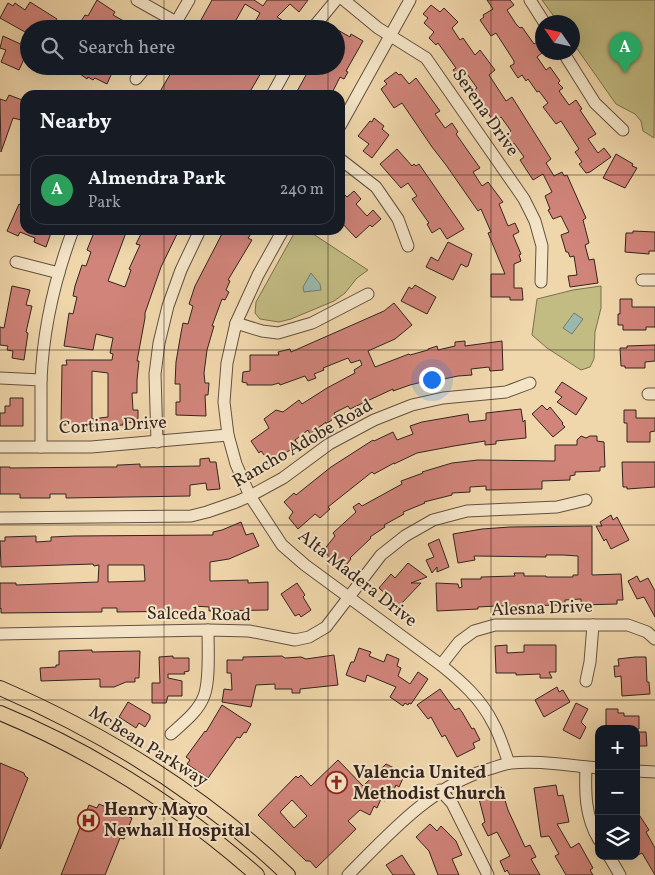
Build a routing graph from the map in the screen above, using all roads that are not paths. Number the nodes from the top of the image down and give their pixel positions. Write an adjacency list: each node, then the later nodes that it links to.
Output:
1 (137, 0): 8 (street)
2 (188, 0): 9 (street)
3 (336, 0): 10 (street)
4 (344, 0): 11 (street, Serena Drive)
5 (410, 0): 11 (street)
6 (530, 0): 7 (street)
7 (540, 15)
8 (167, 20)
9 (177, 20)
10 (319, 20)
11 (389, 36): 17 (street); 28 (street, Serena Drive)
12 (568, 60): 18 (street)
13 (139, 75): 15 (street)
14 (283, 75): 16 (street)
15 (136, 79)
16 (275, 90)
17 (345, 117)
18 (623, 130)
19 (345, 163): 23 (street)
20 (71, 235): 25 (street)
21 (198, 235): 35 (street)
22 (280, 235): 30 (street, Alta Madera Drive)
23 (408, 246)
24 (16, 262): 25 (street)
25 (59, 273): 32 (street)
26 (642, 280): 27 (street)
27 (655, 280)
28 (541, 282)
29 (368, 294): 30 (street)
30 (236, 322): 34 (street, Alta Madera Drive)
31 (0, 378): 32 (street)
32 (42, 380): 37 (street)
33 (530, 383): 38 (street, Rancho Adobe Road)
34 (228, 435): 35 (street, Cortina Drive); 38 (street, Alta Madera Drive)
35 (157, 442): 37 (street, Cortina Drive)
36 (0, 447): 37 (street, Cortina Drive)
37 (41, 447)
38 (250, 496): 40 (street, Rancho Adobe Road); 41 (street, Alta Madera Drive)
39 (586, 500): 41 (street, Salceda Road)
40 (0, 518)
41 (348, 598): 43 (street, Salceda Road); 46 (street, Alta Madera Drive)
42 (593, 625): 45 (street, Alesna Drive); 46 (street, Alesna Drive); 47 (street)
43 (208, 630): 44 (street, Salceda Road); 50 (street)
44 (0, 634)
45 (655, 639)
46 (441, 665): 51 (street, Alta Madera Drive)
47 (586, 681)
48 (0, 688): 61 (main road, McBean Parkway)
49 (0, 713): 60 (main road)
50 (171, 734)
51 (509, 763): 52 (street); 56 (street)
52 (586, 767): 53 (street); 57 (street)
53 (595, 768)
54 (640, 770): 55 (street)
55 (655, 772)
56 (440, 790): 59 (street); 62 (street)
57 (595, 833)
58 (611, 860): 63 (street)
59 (354, 873)
60 (257, 875)
61 (288, 875)
62 (488, 875)
63 (620, 875)

